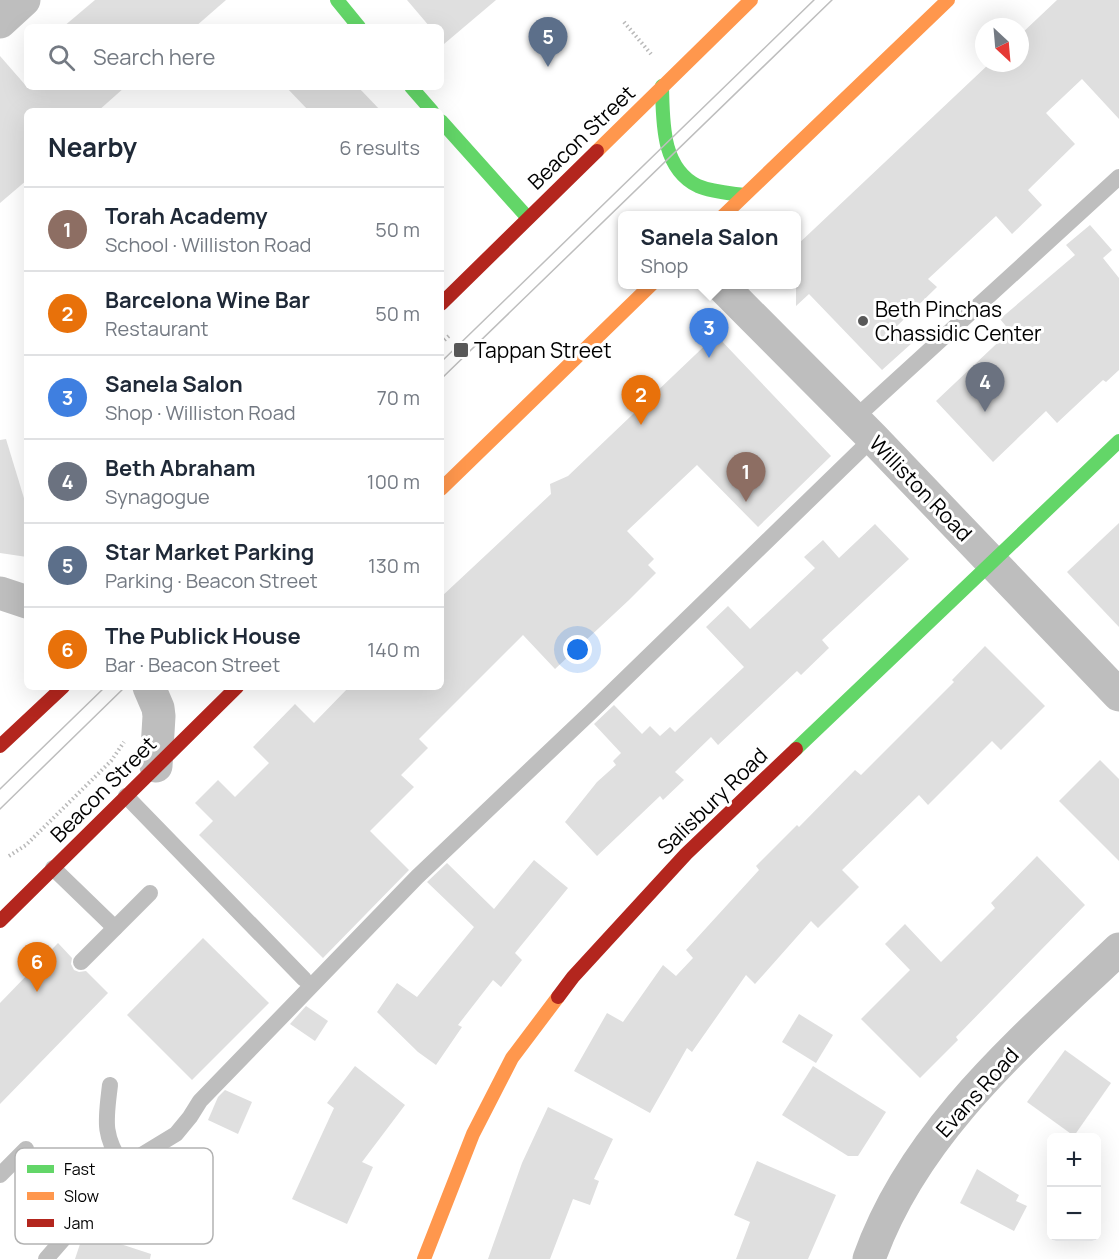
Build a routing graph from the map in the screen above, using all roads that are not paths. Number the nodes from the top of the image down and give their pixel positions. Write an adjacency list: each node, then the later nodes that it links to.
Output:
1 (24, 0): 5 (street)
2 (337, 0): 6 (main road)
3 (752, 0): 7 (main road, Beacon Street)
4 (948, 0): 12 (main road)
5 (0, 22)
6 (357, 24)
7 (662, 86): 12 (main road); 14 (main road, Beacon Street)
8 (414, 90): 9 (main road)
9 (429, 108)
10 (444, 124): 14 (main road)
11 (1119, 177): 18 (lane)
12 (744, 195): 13 (main road)
13 (728, 211)
14 (528, 218): 17 (main road, Beacon Street)
15 (648, 289): 20 (main road)
16 (724, 289): 18 (street, Williston Road)
17 (444, 301)
18 (864, 428): 21 (street, Williston Road); 40 (lane)
19 (1119, 441): 21 (main road, Salisbury Road)
20 (444, 486)
21 (991, 561): 27 (street, Williston Road); 45 (main road, Salisbury Road)
22 (0, 593): 23 (street)
23 (24, 601)
24 (60, 690): 28 (main road)
25 (150, 690): 29 (street)
26 (234, 690): 29 (main road, Beacon Street)
27 (1119, 695)
28 (0, 746)
29 (156, 766): 30 (main road, Beacon Street)
30 (126, 796): 31 (main road, Beacon Street); 37 (lane)
31 (53, 868): 33 (main road, Beacon Street); 34 (lane)
32 (150, 893): 34 (lane)
33 (0, 921)
34 (114, 928): 36 (lane)
35 (1119, 949): 46 (street, Evans Road)
36 (81, 962)
37 (304, 979)
38 (110, 1085): 39 (lane)
39 (113, 1148)
40 (153, 1148)
41 (15, 1160): 42 (lane)
42 (0, 1175)
43 (58, 1244): 44 (lane)
44 (45, 1259)
45 (424, 1259)
46 (869, 1259)

